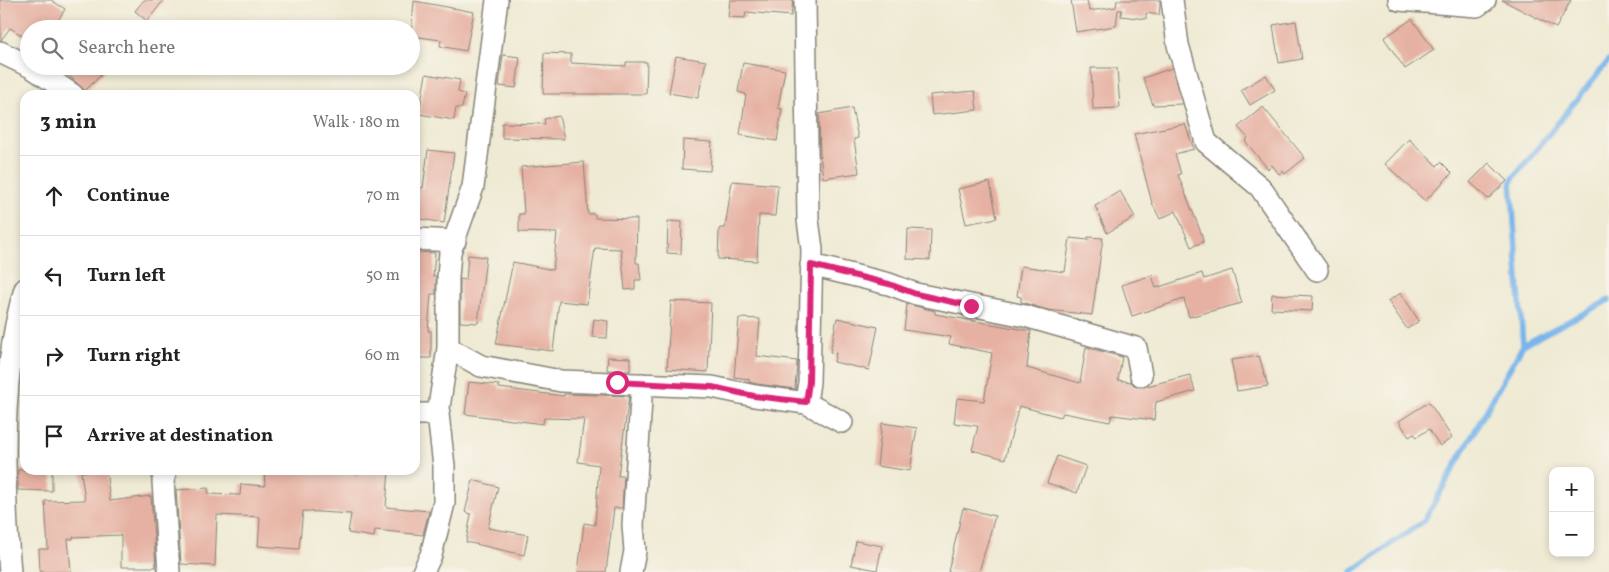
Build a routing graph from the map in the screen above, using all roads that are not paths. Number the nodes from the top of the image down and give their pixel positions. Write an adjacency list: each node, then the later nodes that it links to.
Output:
1 (498, 0): 11 (street)
2 (806, 0): 12 (street)
3 (1172, 0): 13 (street)
4 (1399, 0): 5 (street)
5 (1485, 0)
6 (0, 52): 7 (street)
7 (20, 62)
8 (42, 75): 9 (street)
9 (65, 90)
10 (420, 239): 11 (street)
11 (454, 241): 15 (street)
12 (811, 265): 16 (street); 19 (street)
13 (1316, 270)
14 (20, 306): 17 (street)
15 (448, 348): 18 (street); 21 (street)
16 (1141, 375)
17 (2, 382): 24 (street)
18 (642, 384): 19 (street); 27 (street)
19 (806, 402): 22 (street)
20 (420, 414): 21 (street)
21 (438, 414): 26 (street)
22 (842, 422)
23 (164, 475): 25 (street)
24 (10, 572)
25 (169, 572)
26 (423, 572)
27 (631, 572)

